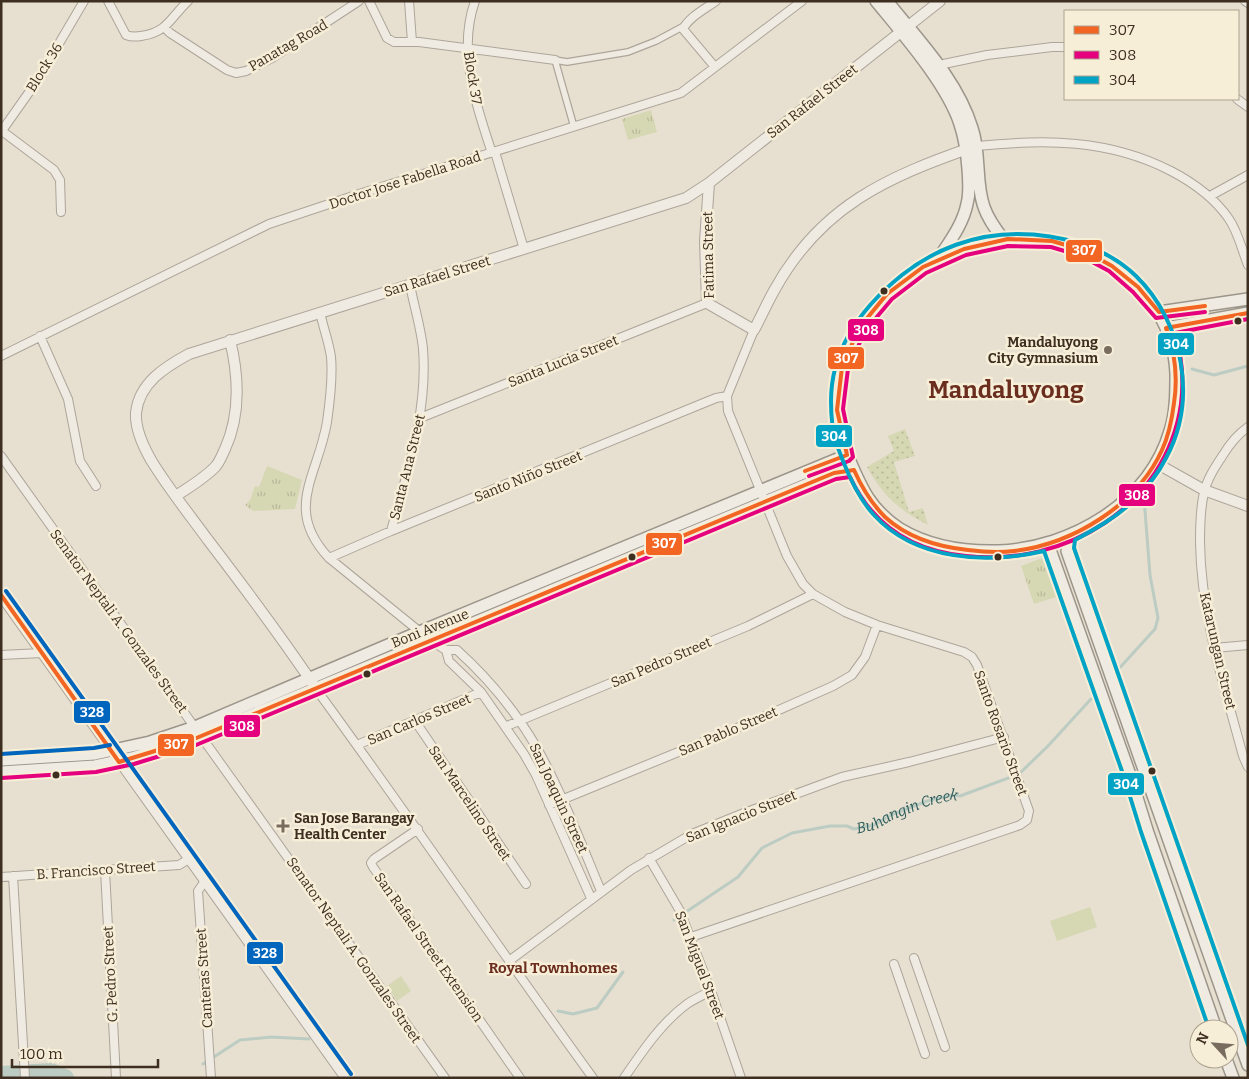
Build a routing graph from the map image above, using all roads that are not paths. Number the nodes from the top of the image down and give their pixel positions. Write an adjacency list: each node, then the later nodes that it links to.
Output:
1 (84, 1): 23 (street, Block 36)
2 (108, 1): 14 (street)
3 (188, 1): 14 (street)
4 (359, 1): 14 (street, Panatag Road)
5 (369, 1): 16 (street)
6 (409, 1): 16 (street)
7 (475, 1): 18 (street, Block 37)
8 (716, 1): 13 (street)
9 (802, 1): 21 (street, Doctor Jose Fabella Road)
10 (876, 1): 15 (main road)
11 (887, 1): 15 (main road)
12 (940, 1): 15 (street, San Rafael Street)
13 (684, 26): 19 (street); 21 (street)
14 (165, 28)
15 (904, 29): 20 (main road); 27 (street, San Rafael Street)
16 (412, 42): 18 (street)
17 (1064, 47): 20 (street)
18 (467, 48): 19 (street); 25 (street, Block 37)
19 (555, 60): 22 (street)
20 (933, 66): 24 (main road)
21 (715, 67): 22 (street, Doctor Jose Fabella Road)
22 (574, 127): 25 (street, Doctor Jose Fabella Road)
23 (1, 132): 29 (street)
24 (972, 148): 28 (street); 30 (main road); 32 (main road); 41 (street)
25 (493, 152): 31 (street, Block 37); 42 (street, Doctor Jose Fabella Road)
26 (1248, 175): 28 (street)
27 (709, 183): 31 (street, San Rafael Street); 36 (street, Fatima Street)
28 (1210, 196): 33 (street)
29 (60, 212)
30 (1004, 240): 32 (main road); 38 (main road)
31 (524, 249): 34 (street, San Rafael Street)
32 (940, 258): 48 (main road)
33 (1248, 265)
34 (410, 285): 37 (street, San Rafael Street); 46 (street, Santa Ana Street)
35 (1248, 299): 38 (main road)
36 (707, 303): 41 (street, Fatima Street); 46 (street, Santa Lucia Street)
37 (320, 312): 43 (street, San Rafael Street); 61 (street, San Joaquin Street)
38 (1159, 312): 40 (main road)
39 (1248, 313): 40 (main road)
40 (1166, 328): 50 (main road)
41 (754, 330): 45 (street)
42 (40, 336): 44 (street, Doctor Jose Fabella Road); 52 (street)
43 (230, 340): 55 (street); 55 (street, San Rafael Street)
44 (1, 356)
45 (727, 396): 53 (street, Santo Rosario Street); 58 (street, Santo Niño Street)
46 (420, 418): 58 (street, Santa Ana Street)
47 (1248, 427): 54 (street, Katarungan Street)
48 (848, 455): 51 (main road); 53 (main road, Boni Avenue)
49 (1, 456): 78 (street, Senator Neptali A. Gonzales Street)
50 (1156, 463): 54 (street); 59 (main road)
51 (854, 470): 56 (main road, Boni Avenue); 60 (main road)
52 (96, 486)
53 (760, 490): 56 (street, Santo Rosario Street); 65 (main road, Boni Avenue)
54 (1204, 490): 57 (street); 68 (street, Katarungan Street)
55 (176, 496): 72 (street, San Rafael Street)
56 (764, 502): 62 (street, Santo Rosario Street); 66 (main road, Boni Avenue)
57 (1248, 506)
58 (391, 531): 61 (street, Santo Niño Street)
59 (1070, 536): 60 (main road); 106 (main road)
60 (1048, 544): 103 (main road)
61 (329, 558): 65 (street, San Joaquin Street)
62 (813, 594): 64 (street, Santo Rosario Street); 75 (street, San Pedro Street)
63 (1, 595): 70 (street)
64 (877, 626): 79 (street, Santo Rosario Street); 86 (street, San Pablo Street)
65 (420, 632): 66 (street, San Joaquin Street); 72 (main road, Boni Avenue)
66 (430, 640): 69 (street, San Joaquin Street); 73 (main road, Boni Avenue)
67 (1248, 645): 68 (street)
68 (1214, 648): 84 (street, Katarungan Street)
69 (446, 650): 74 (street, San Joaquin Street); 75 (street, San Joaquin Street)
70 (42, 653): 71 (street); 81 (street)
71 (1, 656)
72 (309, 679): 73 (street, San Rafael Street); 78 (main road, Boni Avenue)
73 (316, 689): 78 (main road, Boni Avenue); 80 (street, San Rafael Street)
74 (481, 692): 76 (street, San Carlos Street); 77 (street, San Joaquin Street)
75 (520, 721): 77 (street, San Pedro Street); 86 (street, San Joaquin Street)
76 (415, 722): 80 (street, San Carlos Street); 95 (street, San Marcelino Street)
77 (506, 726): 87 (street, San Joaquin Street)
78 (198, 732): 81 (main road, Boni Avenue); 83 (main road, Boni Avenue); 111 (street, Senator Neptali A. Gonzales Street)
79 (1004, 737): 89 (street, San Ignacio Street); 98 (street, Santo Rosario Street)
80 (357, 745): 88 (street, San Rafael Street)
81 (111, 751): 82 (main road, Boni Avenue); 83 (street)
82 (1, 760)
83 (119, 762): 85 (main road, Boni Avenue); 90 (street)
84 (1248, 767)
85 (1, 772)
86 (563, 800): 87 (street, San Pablo Street); 96 (street, San Joaquin Street)
87 (549, 805): 97 (street, San Joaquin Street)
88 (418, 829): 100 (street, San Rafael Street); 112 (street, San Rafael Street Extension)
89 (649, 858): 96 (street, San Ignacio Street); 98 (street, San Miguel Street)
90 (189, 859): 91 (street, B. Francisco Street); 94 (street)
91 (105, 870): 92 (street, B. Francisco Street); 109 (street, G. Pedro Street)
92 (13, 876): 93 (street, B. Francisco Street); 107 (street)
93 (1, 877)
94 (205, 881): 108 (street, Canteras Street); 110 (street)
95 (526, 884)
96 (601, 891): 97 (street, San Ignacio Street)
97 (591, 898): 100 (street, San Ignacio Street)
98 (691, 937): 102 (street, San Miguel Street)
99 (914, 958): 104 (street)
100 (509, 961): 113 (street, San Rafael Street)
101 (894, 964): 105 (street)
102 (711, 991): 114 (street); 115 (street, San Miguel Street)
103 (1213, 1019)
104 (945, 1047)
105 (925, 1054)
106 (1248, 1064)
107 (25, 1075)
108 (211, 1076)
109 (116, 1078)
110 (346, 1078)
111 (445, 1078)
112 (520, 1078)
113 (593, 1078)
114 (624, 1078)
115 (741, 1078)

